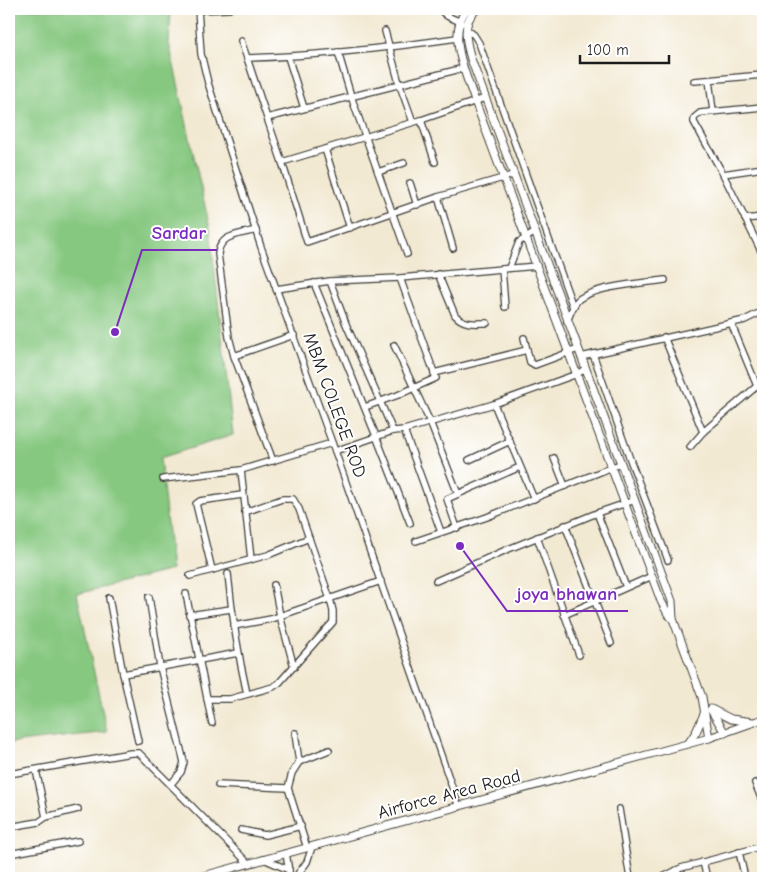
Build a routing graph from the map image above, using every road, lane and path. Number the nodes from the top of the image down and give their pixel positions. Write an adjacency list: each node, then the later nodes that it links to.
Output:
1 (229, 9): 5 (street)
2 (439, 9): 6 (street)
3 (467, 9): 6 (street)
4 (476, 9): 7 (street)
5 (198, 10): 48 (street, MBM COLEGE ROD)
6 (459, 21): 7 (street); 9 (street)
7 (467, 27): 21 (street); 27 (street)
8 (385, 31): 11 (street)
9 (457, 38): 11 (street); 15 (street)
10 (241, 41): 14 (street)
11 (389, 47): 12 (street); 19 (street)
12 (338, 52): 13 (street); 20 (street)
13 (288, 57): 14 (street); 24 (street)
14 (247, 58): 26 (street)
15 (464, 68): 19 (street); 22 (street)
16 (763, 75): 17 (street)
17 (709, 80): 18 (street); 25 (street)
18 (694, 81)
19 (399, 83): 20 (street); 30 (street)
20 (351, 96): 24 (street); 31 (street)
21 (485, 98): 22 (street); 29 (street)
22 (475, 101): 28 (street); 40 (street)
23 (763, 107): 25 (street)
24 (304, 108): 26 (street)
25 (713, 112): 38 (street)
26 (267, 118): 33 (street)
27 (505, 118): 29 (street); 63 (street)
28 (422, 120): 30 (street); 34 (street)
29 (493, 121): 39 (street)
30 (413, 122): 31 (street)
31 (366, 136): 32 (street); 37 (street)
32 (324, 149): 33 (street); 47 (street)
33 (282, 162): 47 (street)
34 (435, 162)
35 (404, 163): 37 (street)
36 (763, 168): 38 (street)
37 (378, 172): 44 (street)
38 (723, 174): 46 (street)
39 (513, 175): 40 (street); 49 (street)
40 (505, 178): 42 (street); 50 (street)
41 (410, 183): 43 (street)
42 (438, 197): 43 (street); 51 (street)
43 (417, 205): 44 (street)
44 (392, 214): 47 (street); 52 (street)
45 (763, 217): 46 (street)
46 (745, 219): 53 (street)
47 (350, 228)
48 (256, 230): 61 (street, MBM COLEGE ROD); 76 (street)
49 (534, 233): 50 (street); 65 (street)
50 (527, 237): 54 (street); 55 (street)
51 (452, 248)
52 (407, 254)
53 (763, 255)
54 (537, 266): 55 (street); 74 (street)
55 (506, 268): 56 (street); 62 (street)
56 (438, 274): 57 (street); 66 (street)
57 (400, 278): 59 (street); 79 (street)
58 (665, 280): 63 (street)
59 (330, 281): 60 (street); 82 (street)
60 (314, 283): 61 (street); 84 (street)
61 (276, 289): 68 (street, MBM COLEGE ROD)
62 (505, 307)
63 (574, 307): 65 (street)
64 (763, 311): 67 (street)
65 (567, 321): 72 (street)
66 (488, 323)
67 (732, 323): 70 (street); 88 (street)
68 (294, 335): 76 (street); 90 (street, MBM COLEGE ROD)
69 (524, 338): 73 (street)
70 (664, 338): 75 (street); 88 (street)
71 (394, 345): 81 (street)
72 (578, 349): 74 (street); 77 (street)
73 (527, 350): 74 (street); 79 (street)
74 (569, 353): 80 (street)
75 (593, 354): 77 (street); 97 (street)
76 (234, 356): 96 (street)
77 (581, 357): 78 (street)
78 (586, 369): 80 (street); 98 (street)
79 (434, 373): 81 (street)
80 (577, 374): 83 (street); 100 (street)
81 (414, 388): 82 (street); 85 (street)
82 (382, 401): 84 (street); 87 (street)
83 (494, 404): 85 (street); 91 (street)
84 (365, 407): 89 (street)
85 (430, 422): 86 (street); 105 (street)
86 (404, 430): 87 (street); 114 (street)
87 (393, 431): 89 (street)
88 (702, 432): 92 (street)
89 (376, 436): 93 (street); 111 (street)
90 (332, 442): 93 (street, MBM COLEGE ROD); 96 (street)
91 (510, 442): 95 (street); 99 (street)
92 (690, 447)
93 (335, 451): 124 (street, MBM COLEGE ROD)
94 (554, 458): 103 (street)
95 (469, 460)
96 (273, 461): 101 (street)
97 (631, 462): 98 (street); 119 (street)
98 (620, 464): 100 (street); 107 (street)
99 (520, 467): 105 (street); 106 (street)
100 (611, 467): 103 (street); 108 (street)
101 (241, 470): 102 (street); 104 (street)
102 (163, 479)
103 (564, 486): 106 (street)
104 (242, 494): 109 (street); 120 (street)
105 (458, 494): 113 (street)
106 (534, 500): 113 (street)
107 (634, 500): 108 (street); 137 (street)
108 (625, 504): 110 (street); 123 (street)
109 (245, 512): 116 (street); 118 (street)
110 (597, 513): 112 (street); 127 (street)
111 (410, 523)
112 (566, 526): 115 (street); 132 (street)
113 (457, 528): 114 (street)
114 (441, 532): 117 (street)
115 (537, 537): 125 (street); 135 (street)
116 (309, 538): 118 (street); 131 (street)
117 (416, 542)
118 (251, 560): 120 (street)
119 (668, 560)
120 (212, 570): 122 (street)
121 (228, 574): 133 (street)
122 (190, 576)
123 (652, 576): 127 (street); 137 (street)
124 (381, 581): 131 (street); 166 (street, MBM COLEGE ROD)
125 (436, 581)
126 (274, 585): 136 (street)
127 (626, 587): 132 (street)
128 (186, 594): 134 (street)
129 (149, 597): 143 (street)
130 (109, 598): 145 (street)
131 (330, 599): 136 (street); 144 (street)
132 (595, 601): 135 (street); 139 (street)
133 (231, 609): 134 (street); 138 (street)
134 (190, 615): 142 (street)
135 (564, 615): 141 (street)
136 (280, 616): 138 (street); 144 (street)
137 (674, 619): 148 (street)
138 (234, 626): 140 (street)
139 (611, 644)
140 (238, 654): 142 (street); 146 (street)
141 (579, 655)
142 (198, 661): 143 (street); 147 (street)
143 (160, 667): 145 (street); 162 (street)
144 (294, 667): 146 (street)
145 (122, 674): 155 (street)
146 (247, 694): 147 (street)
147 (207, 699): 151 (street)
148 (708, 711): 150 (street); 153 (street); 154 (street); 156 (street)
149 (763, 719): 150 (street, Airforce Area Road)
150 (754, 722): 153 (street, Airforce Area Road)
151 (212, 723)
152 (295, 733): 158 (street)
153 (725, 733): 154 (street, Airforce Area Road)
154 (709, 738): 156 (street, Airforce Area Road)
155 (138, 741)
156 (688, 744): 166 (street, Airforce Area Road)
157 (329, 750): 158 (street)
158 (299, 762): 164 (street)
159 (36, 770): 160 (street); 162 (street); 169 (street)
160 (9, 774)
161 (755, 783): 165 (street)
162 (171, 784): 181 (street)
163 (218, 785): 164 (street)
164 (288, 788): 170 (street)
165 (763, 802)
166 (459, 807): 175 (street, Airforce Area Road)
167 (78, 809): 169 (street)
168 (619, 809): 187 (street)
169 (46, 817): 171 (street)
170 (301, 826): 172 (street); 175 (street)
171 (9, 827)
172 (242, 830)
173 (78, 841): 178 (street)
174 (763, 846): 176 (street)
175 (310, 848): 177 (street, Airforce Area Road); 186 (street)
176 (739, 852): 180 (street); 191 (street)
177 (286, 853): 179 (street, Airforce Area Road); 182 (street)
178 (9, 854)
179 (264, 859): 181 (street, Airforce Area Road); 182 (street)
180 (703, 862): 183 (street); 190 (street)
181 (249, 864): 184 (street, Airforce Area Road)
182 (289, 870): 185 (street)
183 (677, 870): 188 (street); 189 (street)
184 (196, 878)
185 (290, 878)
186 (295, 878)
187 (630, 878)
188 (661, 878)
189 (678, 878)
190 (707, 878)
191 (745, 878)

